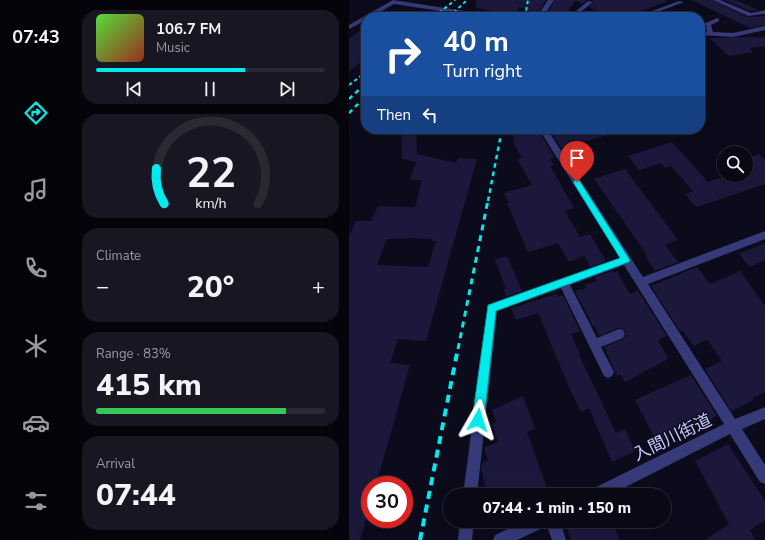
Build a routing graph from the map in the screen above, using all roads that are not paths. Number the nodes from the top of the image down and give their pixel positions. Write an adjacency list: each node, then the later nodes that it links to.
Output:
1 (551, 0): 8 (street)
2 (716, 0): 11 (street)
3 (396, 1): 6 (street); 7 (street)
4 (590, 2): 9 (street)
5 (681, 2): 10 (street)
6 (376, 12)
7 (461, 12)
8 (543, 12)
9 (579, 12)
10 (653, 12)
11 (765, 12)
12 (361, 20): 16 (street)
13 (717, 20): 14 (street)
14 (705, 23)
15 (705, 26): 19 (street)
16 (349, 27)
17 (765, 28): 19 (street)
18 (705, 34): 19 (street)
19 (711, 34)
20 (546, 134): 22 (street)
21 (765, 235): 24 (street)
22 (626, 260): 23 (street); 24 (street)
23 (563, 282): 26 (street); 31 (street)
24 (641, 282): 29 (street)
25 (619, 334): 26 (street)
26 (594, 344): 27 (street)
27 (608, 372)
28 (765, 413): 29 (street, 入間川街道)
29 (733, 426): 30 (street); 32 (street, 入間川街道)
30 (765, 477)
31 (471, 488)
32 (609, 488)
33 (466, 528): 36 (street)
34 (527, 528): 37 (street)
35 (555, 528): 38 (street)
36 (465, 540)
37 (500, 540)
38 (559, 540)

